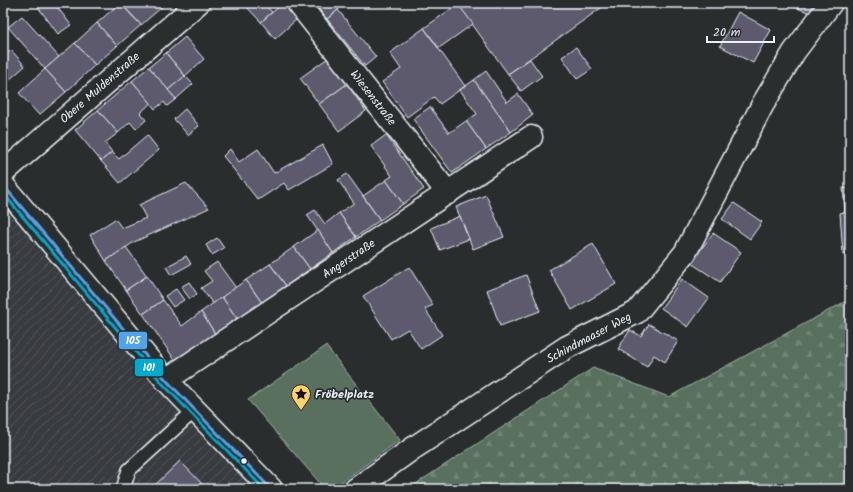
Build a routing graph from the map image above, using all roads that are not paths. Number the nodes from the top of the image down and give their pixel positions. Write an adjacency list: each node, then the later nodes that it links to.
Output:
1 (198, 3): 5 (street, Obere Muldenstraße)
2 (298, 3): 7 (street, Wiesenstraße)
3 (831, 3): 12 (street, Schindmaaser Weg)
4 (531, 136): 7 (street, Angerstraße)
5 (3, 173)
6 (3, 186): 8 (street)
7 (448, 193): 8 (street, Angerstraße)
8 (166, 380): 9 (street)
9 (195, 410): 10 (lane); 11 (street)
10 (123, 489)
11 (271, 489)
12 (356, 489)

